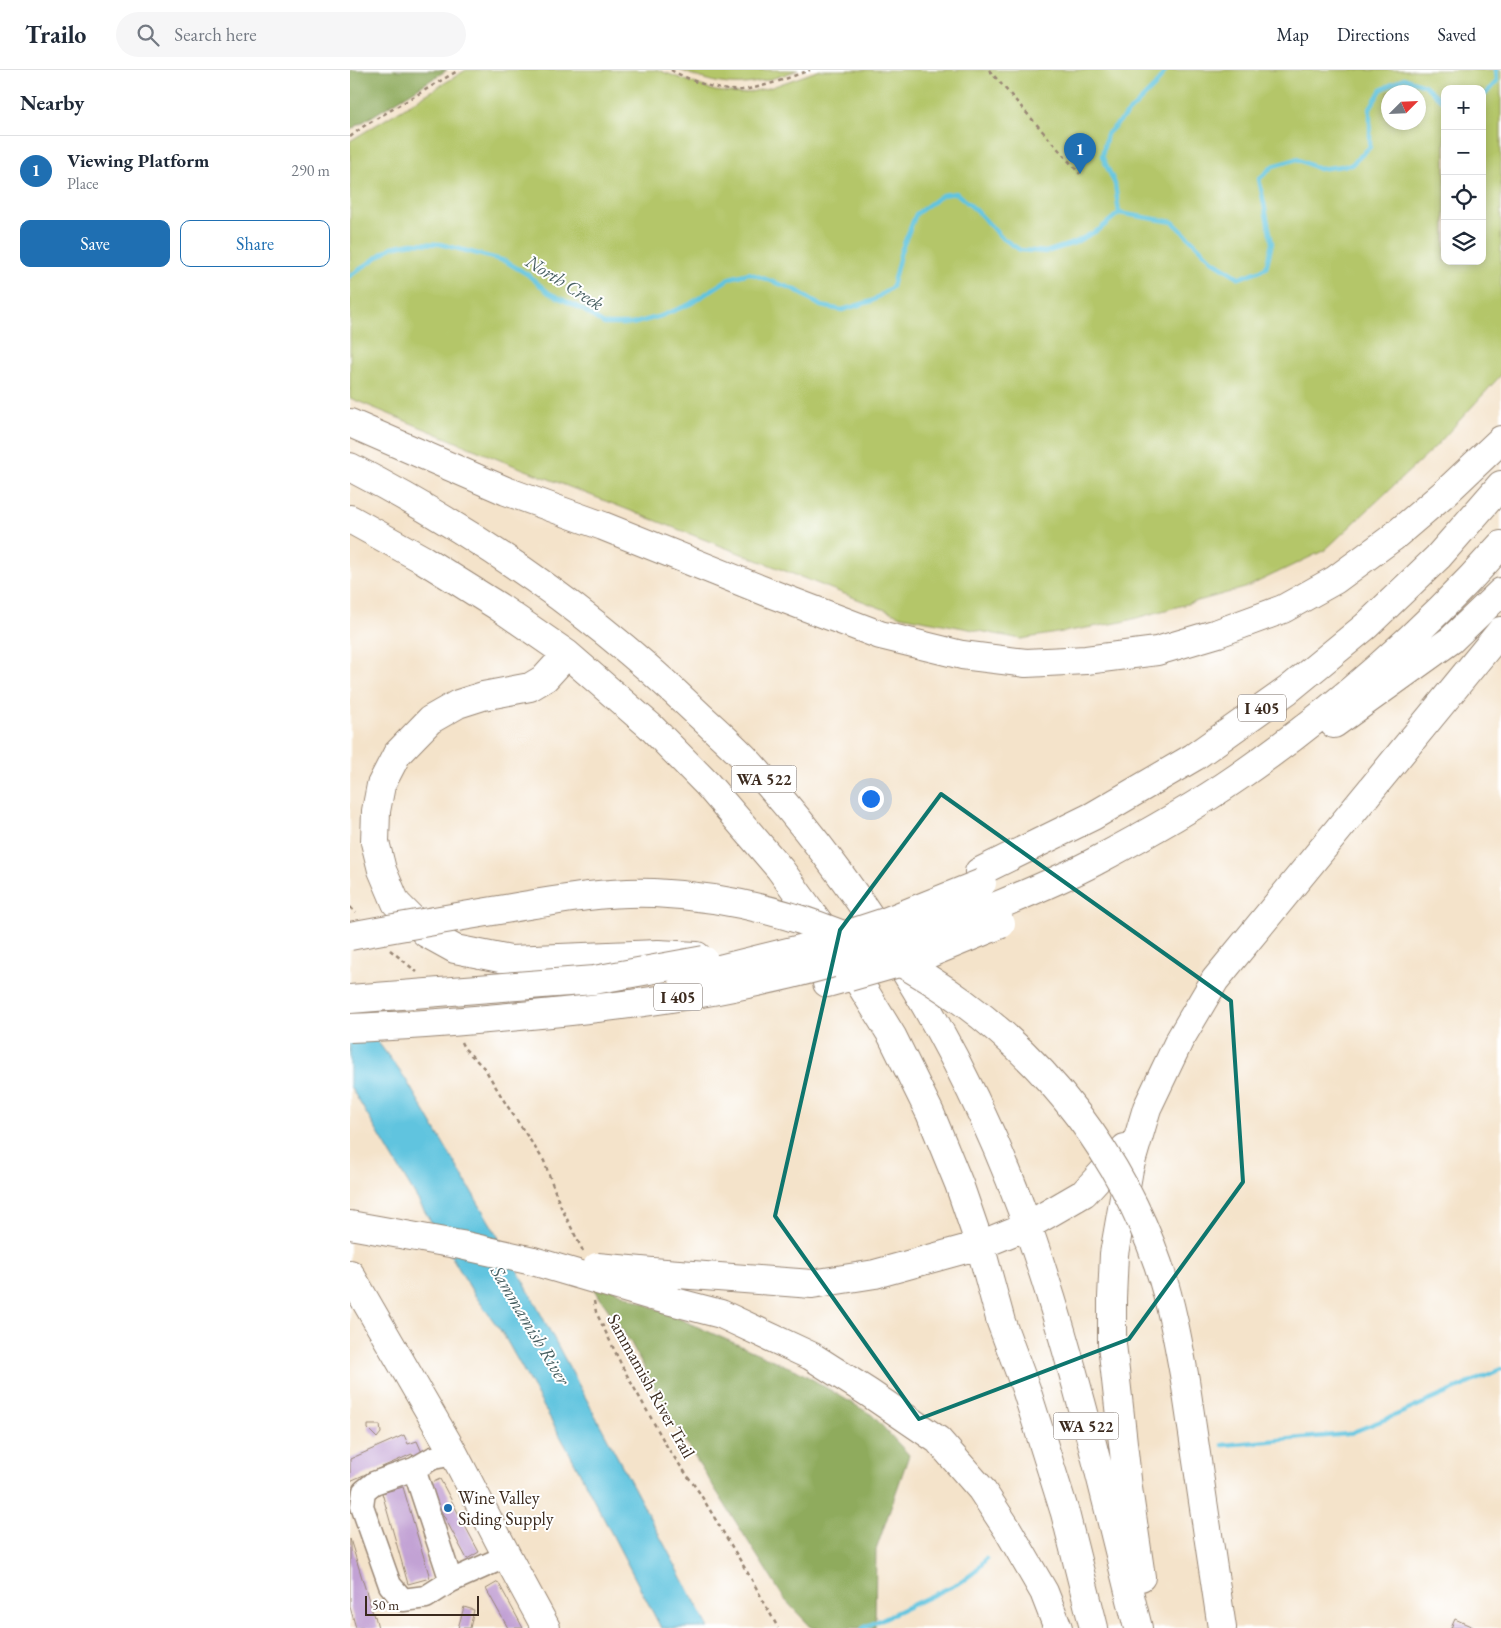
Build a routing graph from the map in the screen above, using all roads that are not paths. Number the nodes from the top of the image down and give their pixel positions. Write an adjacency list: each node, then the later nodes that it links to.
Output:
1 (350, 423): 2 (main road)
2 (1501, 440)
3 (350, 467): 23 (main road, WA 522)
4 (1501, 485): 13 (main road, I 405)
5 (1501, 507): 13 (main road, I 405)
6 (350, 519): 11 (main road, WA 522)
7 (1501, 545): 14 (main road, I 405)
8 (1501, 562): 12 (main road, I 405)
9 (1501, 592): 12 (main road)
10 (1501, 631): 21 (main road)
11 (567, 654): 16 (main road); 24 (main road, WA 522)
12 (1302, 747): 14 (main road, I 405)
13 (980, 877): 16 (main road, I 405); 18 (main road, I 405, bridge)
14 (997, 915): 19 (main road, I 405, bridge); 20 (main road, I 405, bridge)
15 (356, 927): 36 (main road, bridge)
16 (721, 957): 17 (main road, I 405, bridge)
17 (350, 999)
18 (350, 1013)
19 (350, 1028)
20 (350, 1040)
21 (1148, 1108): 23 (main road); 35 (main road)
22 (350, 1225): 26 (main road, bridge)
23 (1027, 1226): 24 (main road); 34 (main road, WA 522)
24 (980, 1245): 26 (main road); 33 (main road, WA 522)
25 (350, 1274): 27 (main road)
26 (652, 1284): 32 (main road)
27 (454, 1454): 28 (lane); 29 (main road)
28 (414, 1469): 30 (lane); 30 (lane)
29 (507, 1556): 30 (lane); 31 (main road)
30 (452, 1581)
31 (546, 1628)
32 (1058, 1628)
33 (1094, 1628)
34 (1138, 1628)
35 (1149, 1628)
36 (1222, 1628)

